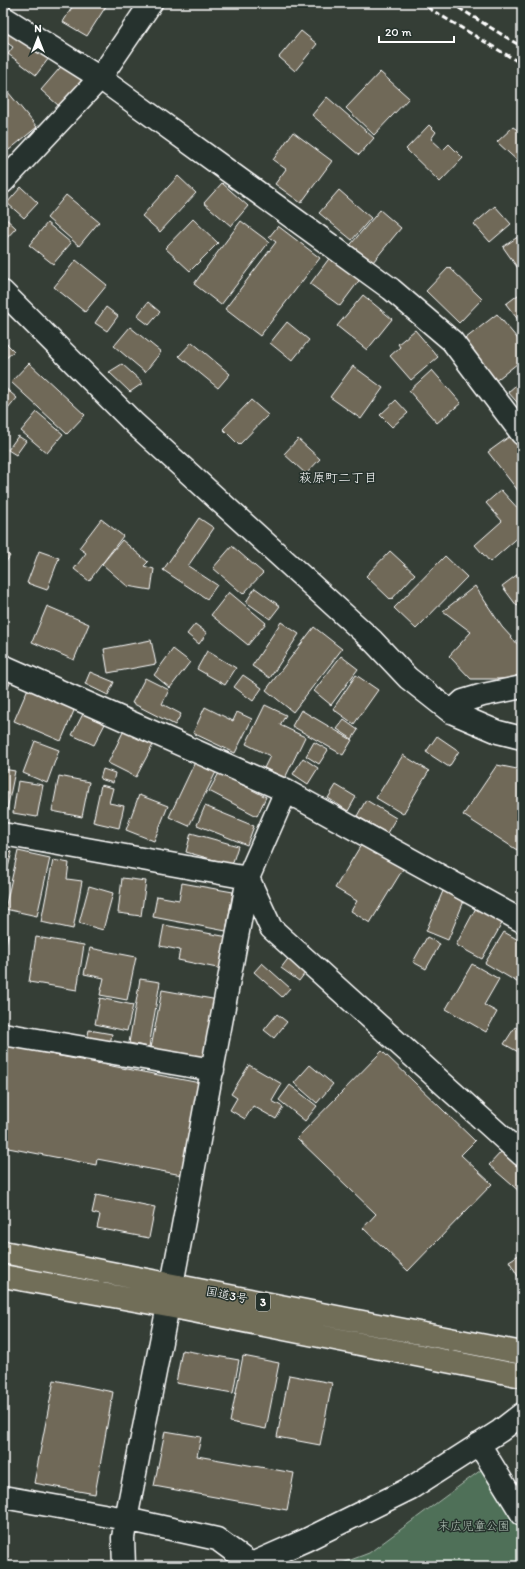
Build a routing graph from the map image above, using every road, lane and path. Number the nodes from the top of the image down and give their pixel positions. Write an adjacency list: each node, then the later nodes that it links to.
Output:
1 (151, 3): 3 (street)
2 (3, 17): 3 (street)
3 (100, 78): 4 (street); 6 (street)
4 (3, 182)
5 (3, 292): 9 (street)
6 (522, 434)
7 (3, 666): 11 (street)
8 (522, 687): 9 (street)
9 (451, 712): 10 (street)
10 (522, 738)
11 (286, 791): 13 (street); 14 (street)
12 (3, 834): 13 (street)
13 (248, 878): 16 (street); 17 (street)
14 (522, 921)
15 (3, 1034): 16 (street)
16 (213, 1070): 20 (street)
17 (522, 1155)
18 (3, 1252): 20 (highway, 国道3号 / 3)
19 (3, 1276): 21 (highway, 国道3号 / 3)
20 (172, 1285): 21 (street); 22 (highway, 国道3号 / 3)
21 (168, 1306): 23 (highway, 国道3号 / 3); 28 (street)
22 (522, 1353)
23 (522, 1376)
24 (522, 1414): 25 (street)
25 (479, 1444): 27 (street); 29 (street)
26 (3, 1498): 28 (street)
27 (522, 1514)
28 (126, 1519): 29 (street); 30 (street)
29 (249, 1565)
30 (124, 1566)

